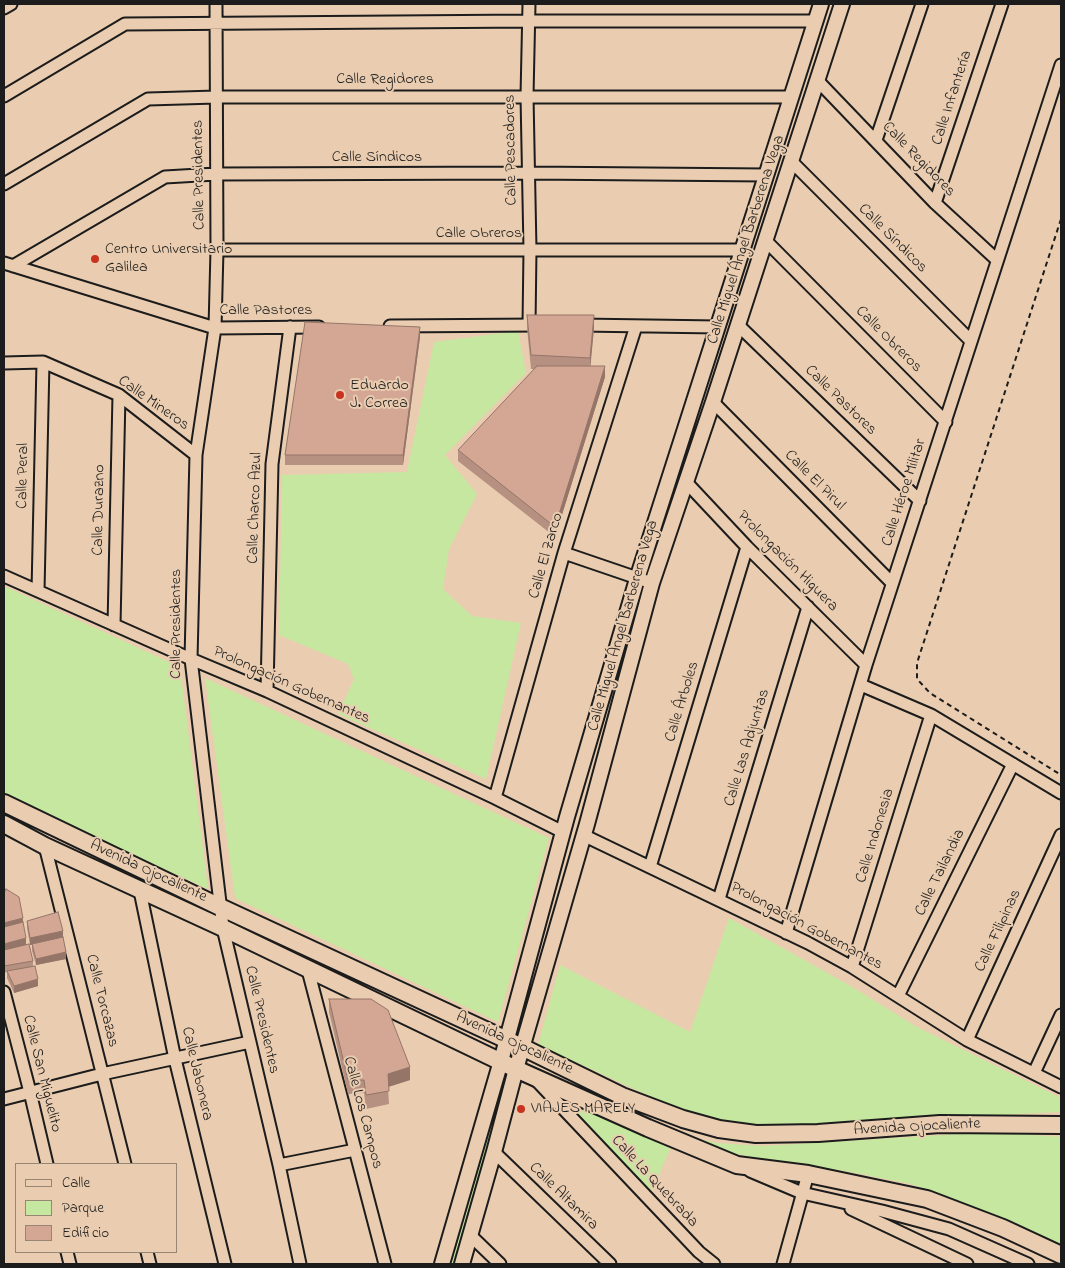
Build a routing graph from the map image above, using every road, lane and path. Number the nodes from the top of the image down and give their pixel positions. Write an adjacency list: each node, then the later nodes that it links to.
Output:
1 (11, 4): 8 (street)
2 (216, 4): 11 (street, Calle Presidentes)
3 (529, 4): 9 (street, Calle Pescadores)
4 (821, 4): 10 (street, Calle Miguel Ángel Barberena Vega)
5 (842, 4): 13 (street, Calle Miguel Ángel Barberena Vega)
6 (922, 4): 18 (street)
7 (1002, 4): 24 (street, Calle Infantería)
8 (4, 8)
9 (529, 21): 10 (street); 11 (street); 15 (street, Calle Pescadores)
10 (814, 21): 17 (street, Calle Miguel Ángel Barberena Vega)
11 (216, 24): 14 (street); 16 (street, Calle Presidentes)
12 (1061, 64): 30 (street, Calle Héroe Militar)
13 (817, 80): 18 (street, Calle Regidores); 19 (street, Calle Miguel Ángel Barberena Vega)
14 (4, 96)
15 (527, 96): 16 (street, Calle Regidores); 17 (street, Calle Regidores); 20 (street, Calle Pescadores)
16 (216, 97): 21 (street, Calle Presidentes); 23 (street, Calle Regidores)
17 (790, 97): 22 (street, Calle Miguel Ángel Barberena Vega)
18 (876, 140): 24 (street, Calle Regidores)
19 (791, 161): 26 (street, Calle Miguel Ángel Barberena Vega); 42 (street, Calle Síndicos)
20 (529, 173): 21 (street, Calle Síndicos); 22 (street, Calle Síndicos); 28 (street, Calle Pescadores)
21 (216, 174): 27 (street, Calle Presidentes); 31 (street, Calle Síndicos)
22 (766, 175): 29 (street, Calle Miguel Ángel Barberena Vega)
23 (4, 184)
24 (935, 203): 30 (street, Calle Regidores)
25 (1061, 219): 66 (path)
26 (764, 240): 35 (street, Calle Miguel Ángel Barberena Vega); 47 (street, Calle Obreros)
27 (217, 250): 28 (street, Calle Obreros); 41 (street, Calle Presidentes)
28 (530, 250): 29 (street, Calle Obreros); 32 (street, Calle Pescadores)
29 (742, 250): 40 (street, Calle Miguel Ángel Barberena Vega)
30 (998, 260): 42 (street, Calle Héroe Militar)
31 (8, 264): 41 (street, Calle Pastores)
32 (529, 325): 33 (street); 36 (street)
33 (549, 325)
34 (568, 325): 37 (street)
35 (738, 325): 46 (street, Calle Miguel Ángel Barberena Vega); 50 (street, Calle Pastores)
36 (380, 326)
37 (636, 326): 40 (street); 52 (street, Calle El Zarco)
38 (290, 327): 39 (street, Calle Pastores); 41 (street, Calle Pastores); 63 (street, Calle Charco Azul)
39 (330, 327)
40 (718, 327): 54 (street, Calle Miguel Ángel Barberena Vega)
41 (215, 328): 48 (street, Calle Presidentes)
42 (971, 341): 47 (street, Calle Héroe Militar)
43 (43, 362): 44 (street, Calle Mineros); 45 (street, Calle Mineros); 57 (street, Calle Peral)
44 (4, 363)
45 (119, 395): 48 (street, Calle Mineros); 59 (street, Calle Durazno)
46 (713, 402): 49 (street, Calle Miguel Ángel Barberena Vega); 56 (street, Calle El Pirul)
47 (946, 422): 50 (street, Calle Héroe Militar)
48 (196, 455): 60 (street, Calle Presidentes)
49 (686, 482): 51 (street, Prolongación Higuera); 55 (street, Calle Miguel Ángel Barberena Vega)
50 (920, 501): 56 (street, Calle Héroe Militar)
51 (747, 547): 58 (street, Prolongación Higuera); 75 (street, Calle Árboles)
52 (564, 553): 54 (street); 68 (street, Calle El Zarco)
53 (4, 576): 57 (street, Prolongación Gobernantes)
54 (637, 579): 55 (street); 71 (street, Calle Miguel Ángel Barberena Vega)
55 (652, 583): 72 (street, Calle Miguel Ángel Barberena Vega)
56 (892, 583): 61 (street, Calle Héroe Militar)
57 (38, 591): 59 (street, Prolongación Gobernantes)
58 (808, 607): 61 (street, Prolongación Higuera); 77 (street, Calle Las Adjuntas)
59 (114, 625): 60 (street, Prolongación Gobernantes)
60 (191, 659): 63 (street, Prolongación Gobernantes); 78 (street, Calle Presidentes)
61 (866, 665): 62 (street, Calle Héroe Militar)
62 (861, 684): 64 (street); 80 (street, Calle Héroe Militar)
63 (267, 691): 68 (street, Prolongación Gobernantes)
64 (931, 715): 65 (street); 81 (street, Calle Indonesia)
65 (1013, 764): 67 (street); 84 (street, Calle Tailandia)
66 (1061, 776)
67 (1061, 793)
68 (495, 798): 71 (street, Prolongación Gobernantes)
69 (4, 803): 78 (main road, Avenida Ojocaliente)
70 (4, 824): 74 (main road, Avenida Ojocaliente)
71 (563, 832): 86 (street, Calle Miguel Ángel Barberena Vega)
72 (583, 835): 75 (street, Prolongación Gobernantes); 89 (street, Calle Miguel Ángel Barberena Vega)
73 (1061, 835): 87 (street, Calle Filipinas)
74 (45, 846): 76 (main road, Avenida Ojocaliente); 93 (street, Calle Torcazas)
75 (650, 867): 77 (street, Prolongación Gobernantes)
76 (140, 891): 79 (main road, Avenida Ojocaliente); 90 (street, Calle Jabonera)
77 (719, 900): 80 (street, Prolongación Gobernantes)
78 (220, 907): 79 (street, Calle Presidentes); 86 (main road, Avenida Ojocaliente)
79 (223, 928): 82 (main road, Avenida Ojocaliente); 88 (street, Calle Presidentes)
80 (786, 933): 81 (street, Prolongación Gobernantes)
81 (852, 967): 84 (street, Prolongación Gobernantes)
82 (308, 970): 91 (main road, Avenida Ojocaliente); 99 (street, Calle Los Campos)
83 (4, 992): 96 (street, Calle San Miguelito)
84 (898, 996): 87 (street, Prolongación Gobernantes)
85 (1061, 1016): 92 (street)
86 (506, 1040): 89 (main road, Avenida Ojocaliente); 91 (street, Calle Miguel Ángel Barberena Vega)
87 (967, 1040): 92 (street, Prolongación Gobernantes)
88 (250, 1042): 90 (street); 103 (street, Calle Presidentes)
89 (522, 1047): 91 (street, Calle Miguel Ángel Barberena Vega); 98 (main road, Avenida Ojocaliente)
90 (175, 1059): 93 (street); 112 (street, Calle Jabonera)
91 (508, 1065): 94 (main road, Avenida Ojocaliente); 100 (street, Calle Miguel Ángel Barberena Vega); 115 (street, Calle Miguel Ángel Barberena Vega)
92 (1034, 1073): 95 (street, Prolongación Gobernantes)
93 (102, 1074): 96 (street); 102 (street, Calle Torcazas)
94 (532, 1076): 104 (main road, Avenida Ojocaliente); 109 (street, Calle La Quebrada)
95 (1061, 1087)
96 (30, 1092): 97 (street); 101 (street, Calle San Miguelito)
97 (4, 1099)
98 (1061, 1125)
99 (355, 1150): 103 (street); 114 (street, Calle Los Campos)
100 (494, 1152): 108 (street, Calle Miguel Ángel Barberena Vega); 118 (street, Calle Altamira)
101 (47, 1163)
102 (125, 1163)
103 (279, 1164): 113 (street, Calle Presidentes)
104 (737, 1165): 105 (main road, Avenida Ojocaliente); 106 (street, Avenida Ojocaliente)
105 (808, 1174): 106 (street); 110 (main road, Avenida Ojocaliente)
106 (802, 1193): 107 (street, Avenida Ojocaliente); 111 (street)
107 (831, 1200): 121 (street); 122 (street, Avenida Ojocaliente)
108 (470, 1235): 116 (street, Calle Miguel Ángel Barberena Vega); 117 (street)
109 (699, 1252): 119 (street); 120 (street, Calle La Quebrada)
110 (1061, 1255)
111 (787, 1263)
112 (224, 1264)
113 (297, 1264)
114 (385, 1264)
115 (442, 1264)
116 (462, 1264)
117 (500, 1264)
118 (610, 1264)
119 (696, 1264)
120 (714, 1264)
121 (967, 1264)
122 (1028, 1264)

